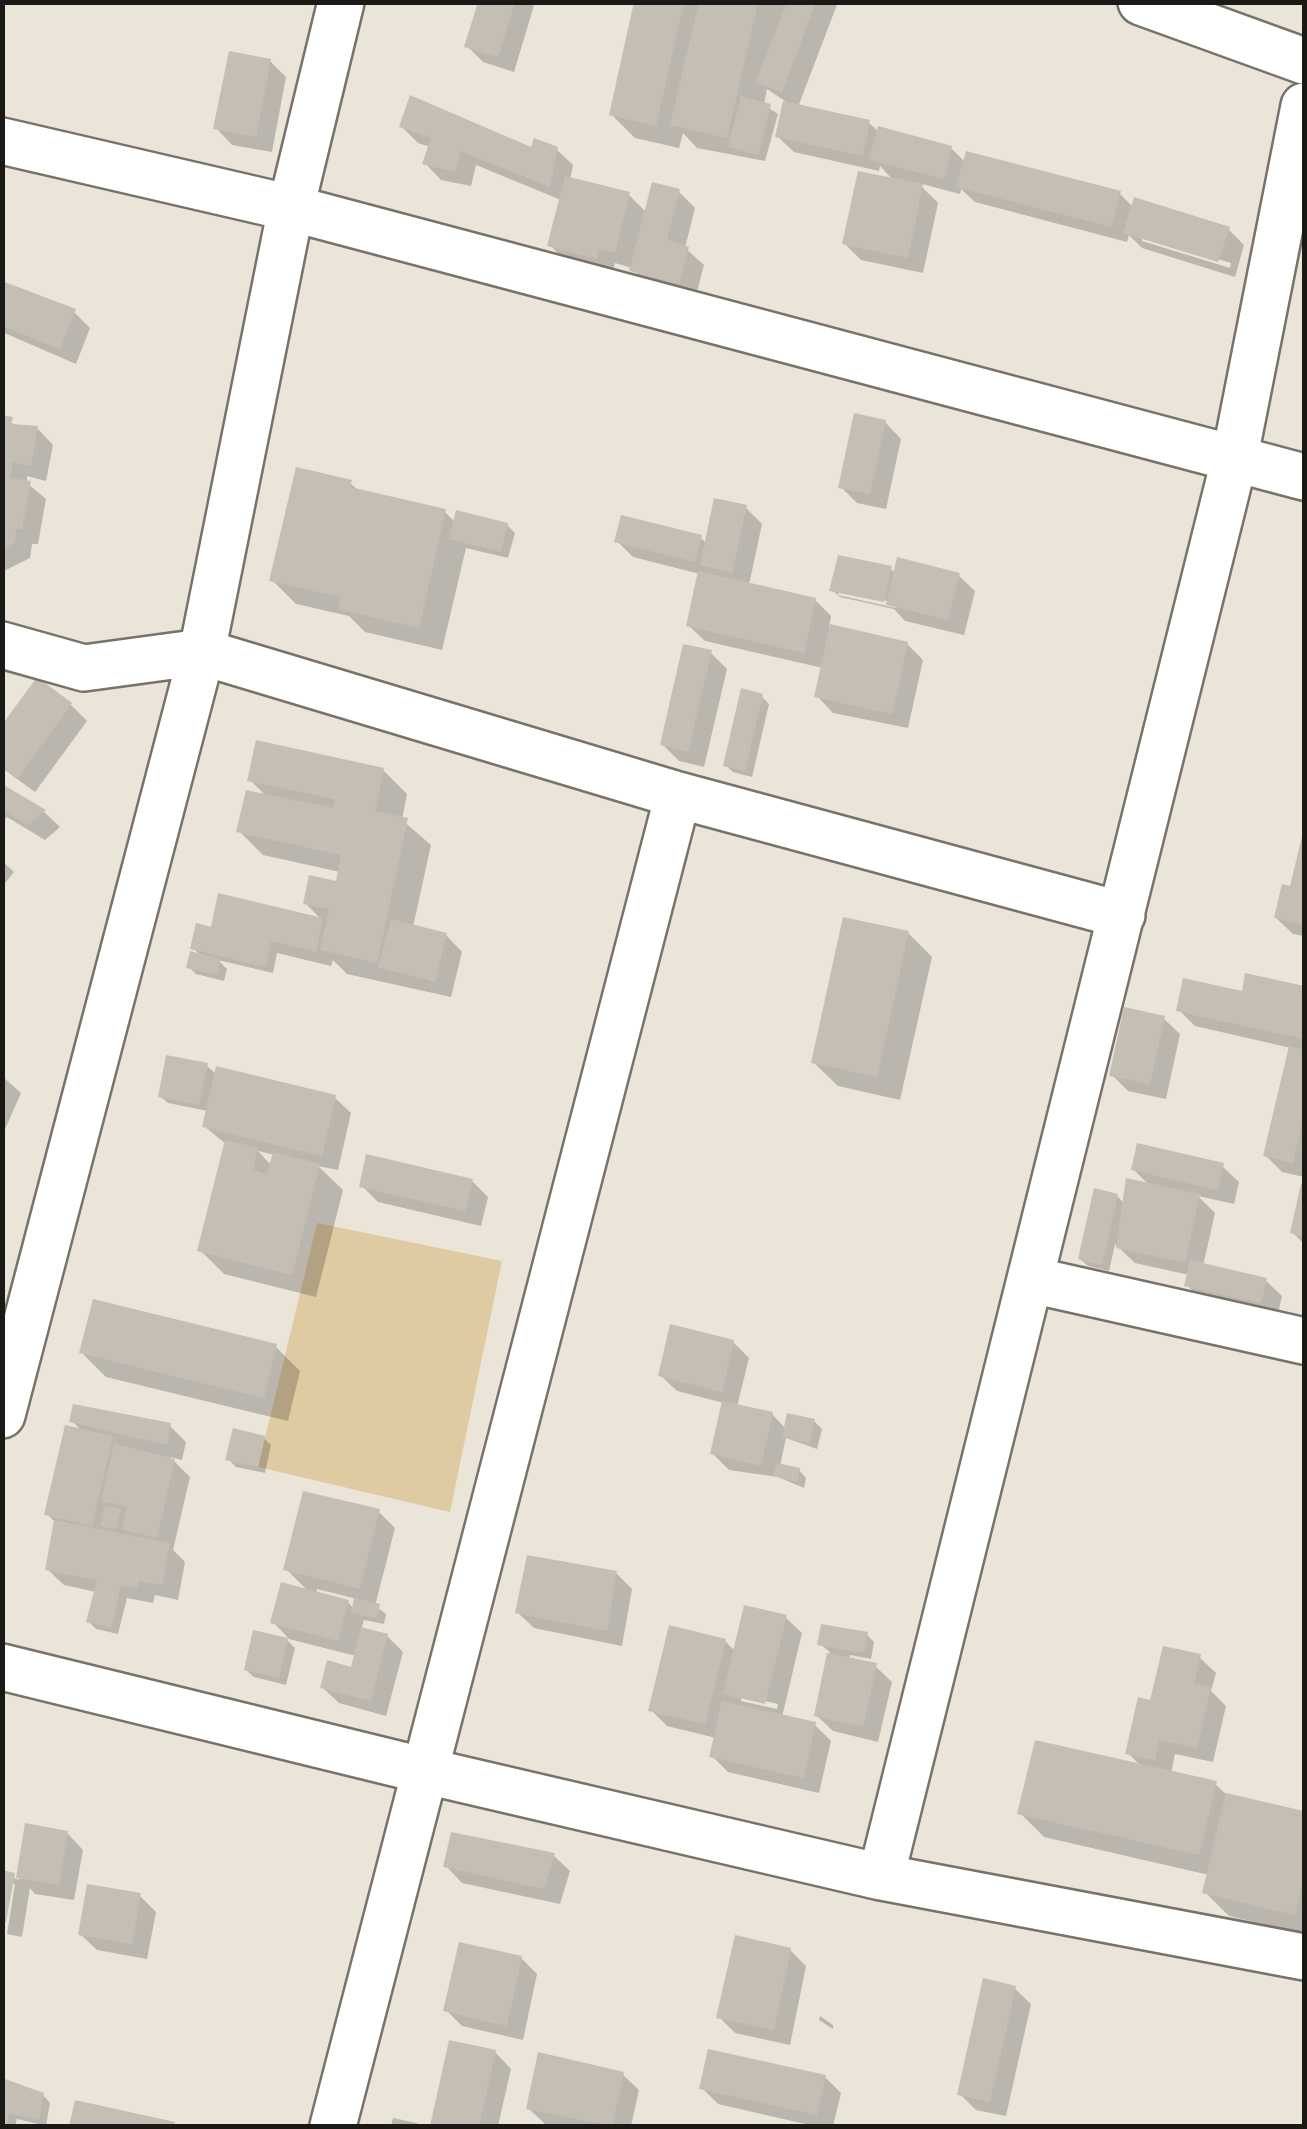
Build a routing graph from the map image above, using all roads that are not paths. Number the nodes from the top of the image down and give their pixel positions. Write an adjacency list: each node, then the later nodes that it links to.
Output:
1 (340, 2): 6 (street)
2 (1141, 2): 3 (street)
3 (1304, 61)
4 (1304, 106): 7 (street)
5 (2, 140): 6 (street)
6 (290, 208): 7 (street); 10 (street)
7 (1234, 461): 8 (street); 12 (street)
8 (1304, 477)
9 (2, 646): 10 (street)
10 (202, 652): 11 (street); 15 (street)
11 (678, 795): 12 (street); 17 (street)
12 (1122, 916): 13 (street)
13 (1032, 1280): 14 (street); 18 (street)
14 (1304, 1341)
15 (2, 1415)
16 (2, 1667): 17 (street)
17 (422, 1770): 18 (street); 20 (street)
18 (881, 1877): 19 (street)
19 (1304, 1957)
20 (333, 2126)

